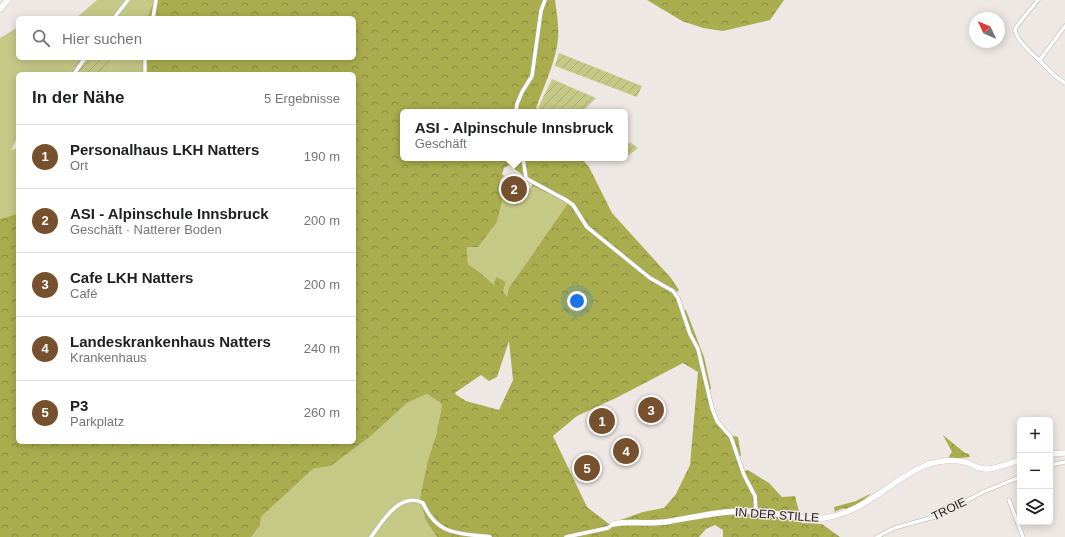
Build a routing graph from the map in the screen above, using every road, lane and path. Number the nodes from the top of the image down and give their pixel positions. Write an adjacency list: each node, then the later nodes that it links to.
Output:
1 (8, 0): 6 (street)
2 (128, 0): 7 (street)
3 (156, 0): 8 (street)
4 (545, 0): 16 (street)
5 (1038, 0): 12 (street)
6 (0, 9)
7 (116, 16)
8 (152, 16)
9 (1065, 26): 12 (street)
10 (84, 60): 13 (street)
11 (145, 60): 14 (street)
12 (1039, 60): 15 (street)
13 (75, 72)
14 (145, 72)
15 (1065, 83)
16 (516, 109)
17 (523, 161): 25 (street)
18 (1065, 453): 19 (street)
19 (1053, 454)
20 (1017, 461): 25 (street, IN DER STILLE)
21 (1065, 462): 22 (street)
22 (1053, 464)
23 (1017, 478): 30 (street, TROIE)
24 (1009, 500): 31 (street)
25 (756, 511): 26 (street, IN DER STILLE)
26 (613, 524): 29 (street)
27 (371, 537): 28 (street)
28 (490, 537)
29 (566, 537)
30 (877, 537)
31 (1023, 537)

